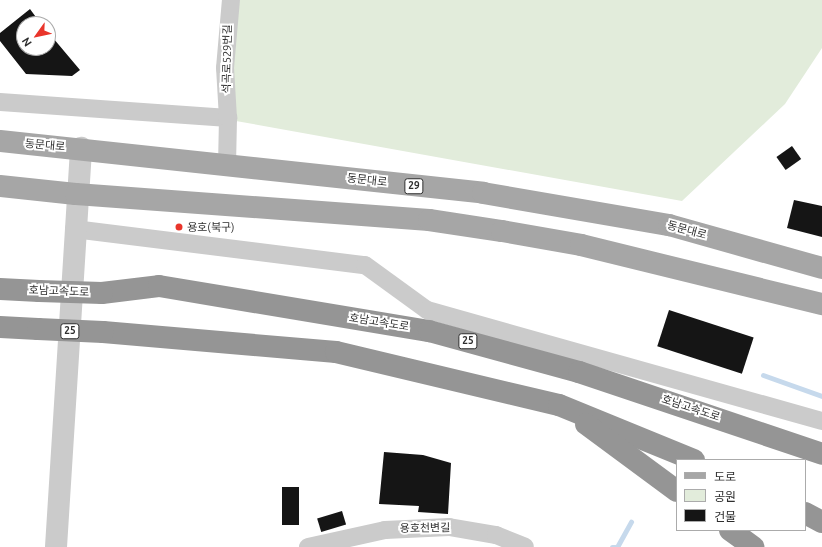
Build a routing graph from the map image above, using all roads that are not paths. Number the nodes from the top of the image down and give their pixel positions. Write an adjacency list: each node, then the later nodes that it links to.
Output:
1 (231, 0): 3 (street, 석곡로529번길)
2 (0, 102): 3 (street)
3 (228, 118): 6 (street, 석곡로529번길)
4 (0, 141): 5 (main road, 동문대로 / 29)
5 (81, 148): 6 (main road, 동문대로 / 29); 8 (street)
6 (227, 164): 10 (main road, 동문대로 / 29)
7 (0, 186): 8 (main road)
8 (76, 194): 9 (street); 12 (main road)
9 (74, 229): 15 (street); 23 (street)
10 (822, 268)
11 (0, 289): 16 (highway, 호남고속도로 / 25, bridge)
12 (822, 304)
13 (0, 327): 14 (highway, 25, bridge)
14 (559, 405): 17 (highway, 25); 18 (highway)
15 (822, 421)
16 (822, 454)
17 (692, 459)
18 (676, 490)
19 (806, 514): 20 (highway)
20 (822, 522)
21 (731, 531): 26 (highway)
22 (372, 540): 24 (street, 용호천변길); 25 (street, 용호천변길)
23 (56, 547)
24 (308, 547)
25 (526, 547)
26 (753, 547)

